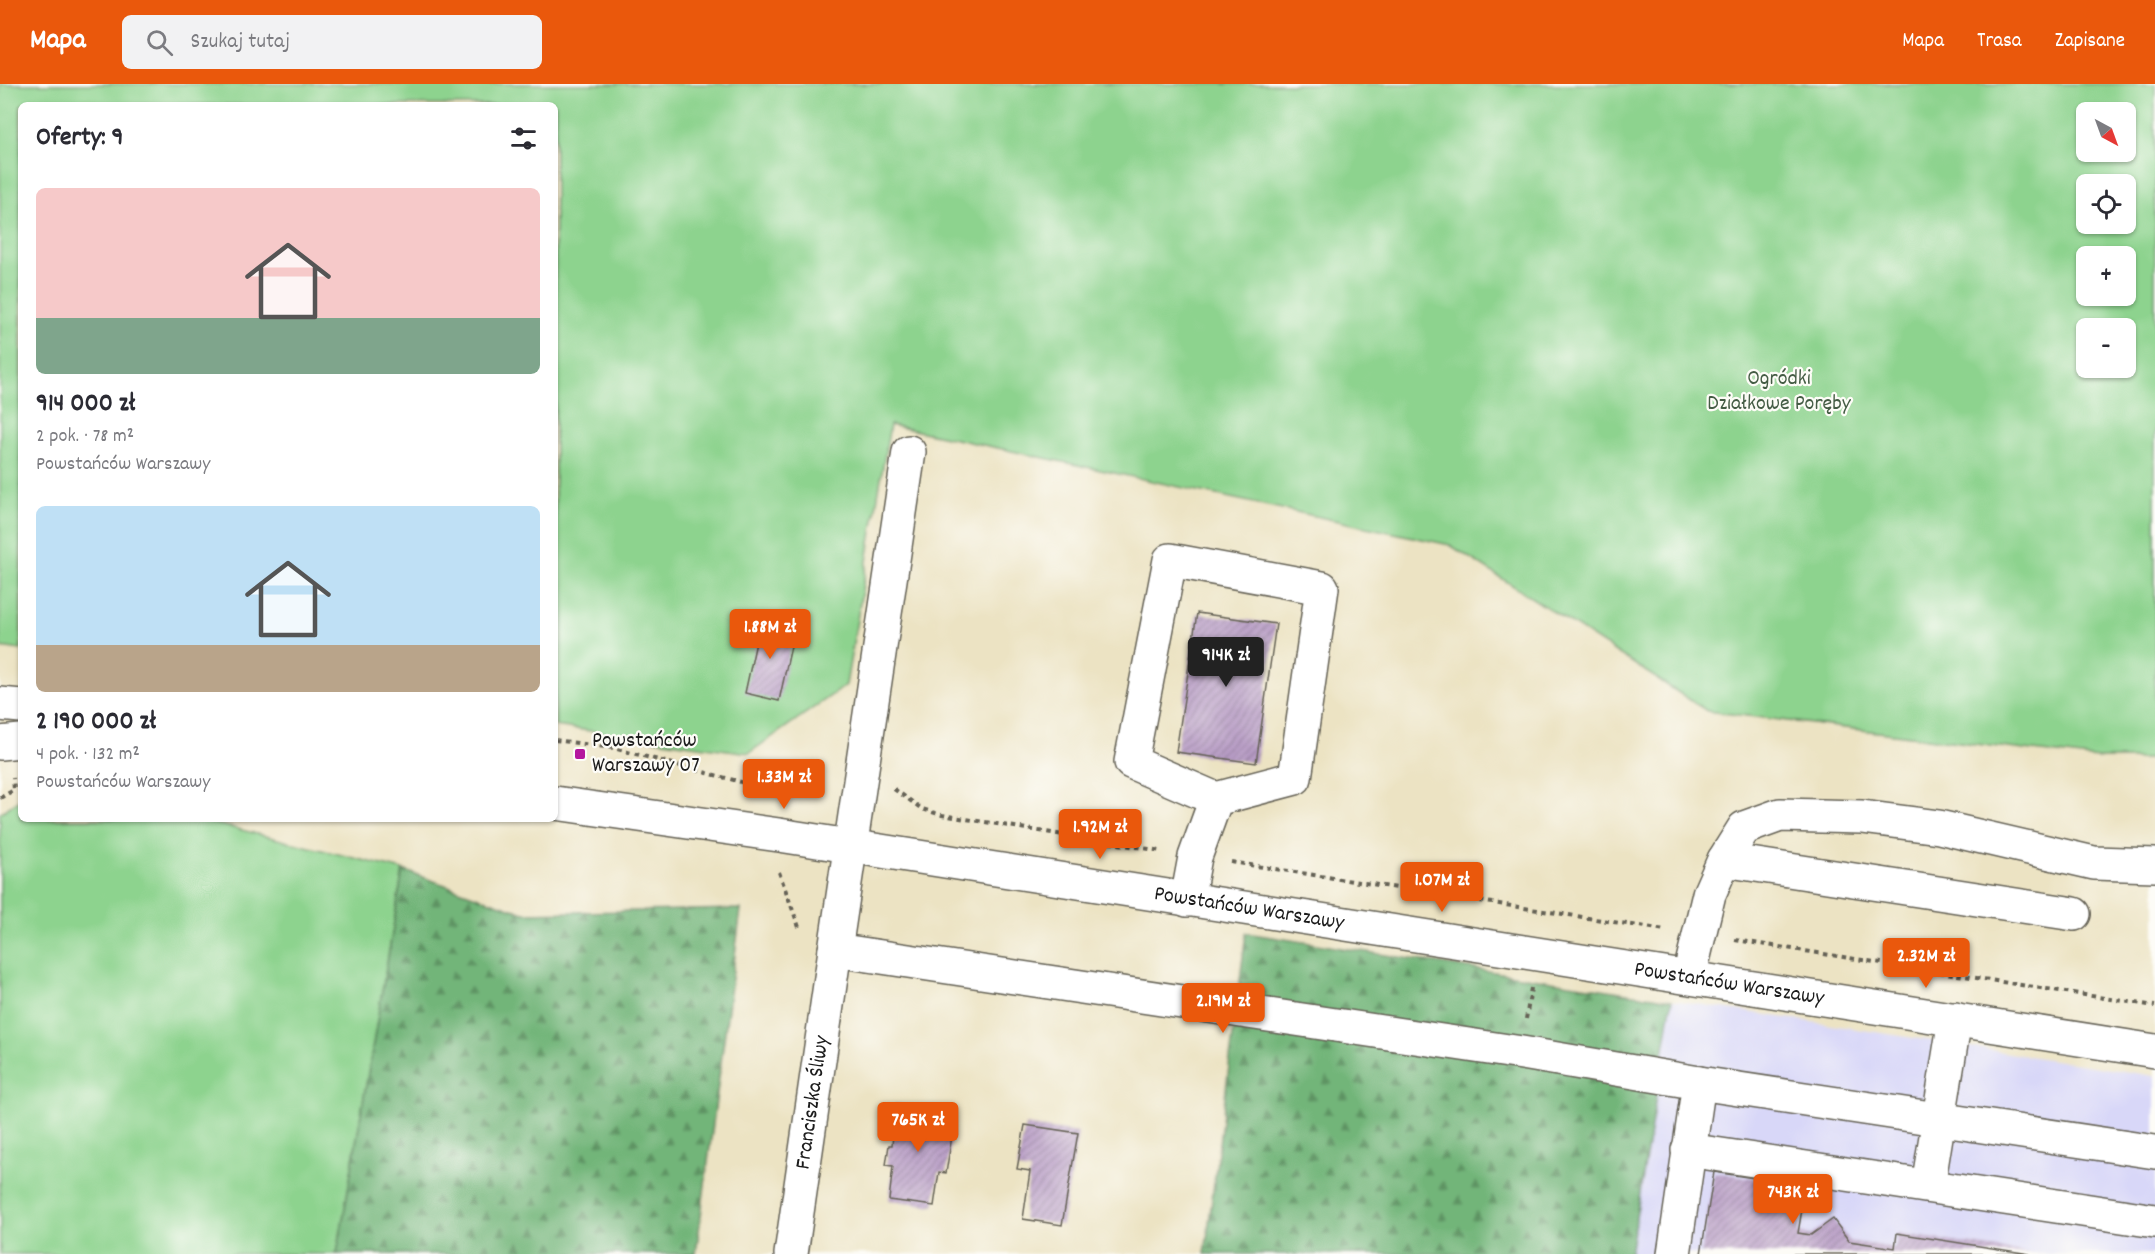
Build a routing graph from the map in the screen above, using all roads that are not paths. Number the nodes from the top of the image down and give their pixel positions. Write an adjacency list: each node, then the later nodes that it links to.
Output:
1 (909, 452): 8 (street, Franciszka Śliwy)
2 (0, 704): 3 (street)
3 (18, 706)
4 (18, 741): 5 (street)
5 (0, 743)
6 (1216, 799): 6 (street); 11 (street)
7 (558, 803): 8 (street, Powstańców Warszawy)
8 (849, 847): 11 (street, Powstańców Warszawy); 13 (street, Franciszka Śliwy)
9 (1724, 860): 10 (street); 12 (street); 14 (street)
10 (2155, 865)
11 (1187, 900): 14 (street, Powstańców Warszawy)
12 (2074, 914)
13 (833, 956): 17 (street); 23 (street, Franciszka Śliwy)
14 (1689, 977): 15 (street, Powstańców Warszawy)
15 (1954, 1019): 16 (street, Powstańców Warszawy); 18 (street)
16 (2155, 1051)
17 (1699, 1083): 18 (street); 19 (street)
18 (1940, 1118): 20 (street); 21 (street)
19 (1688, 1150): 21 (street); 24 (street)
20 (2155, 1152)
21 (1928, 1186): 22 (street)
22 (2155, 1221)
23 (791, 1254)
24 (1674, 1254)

